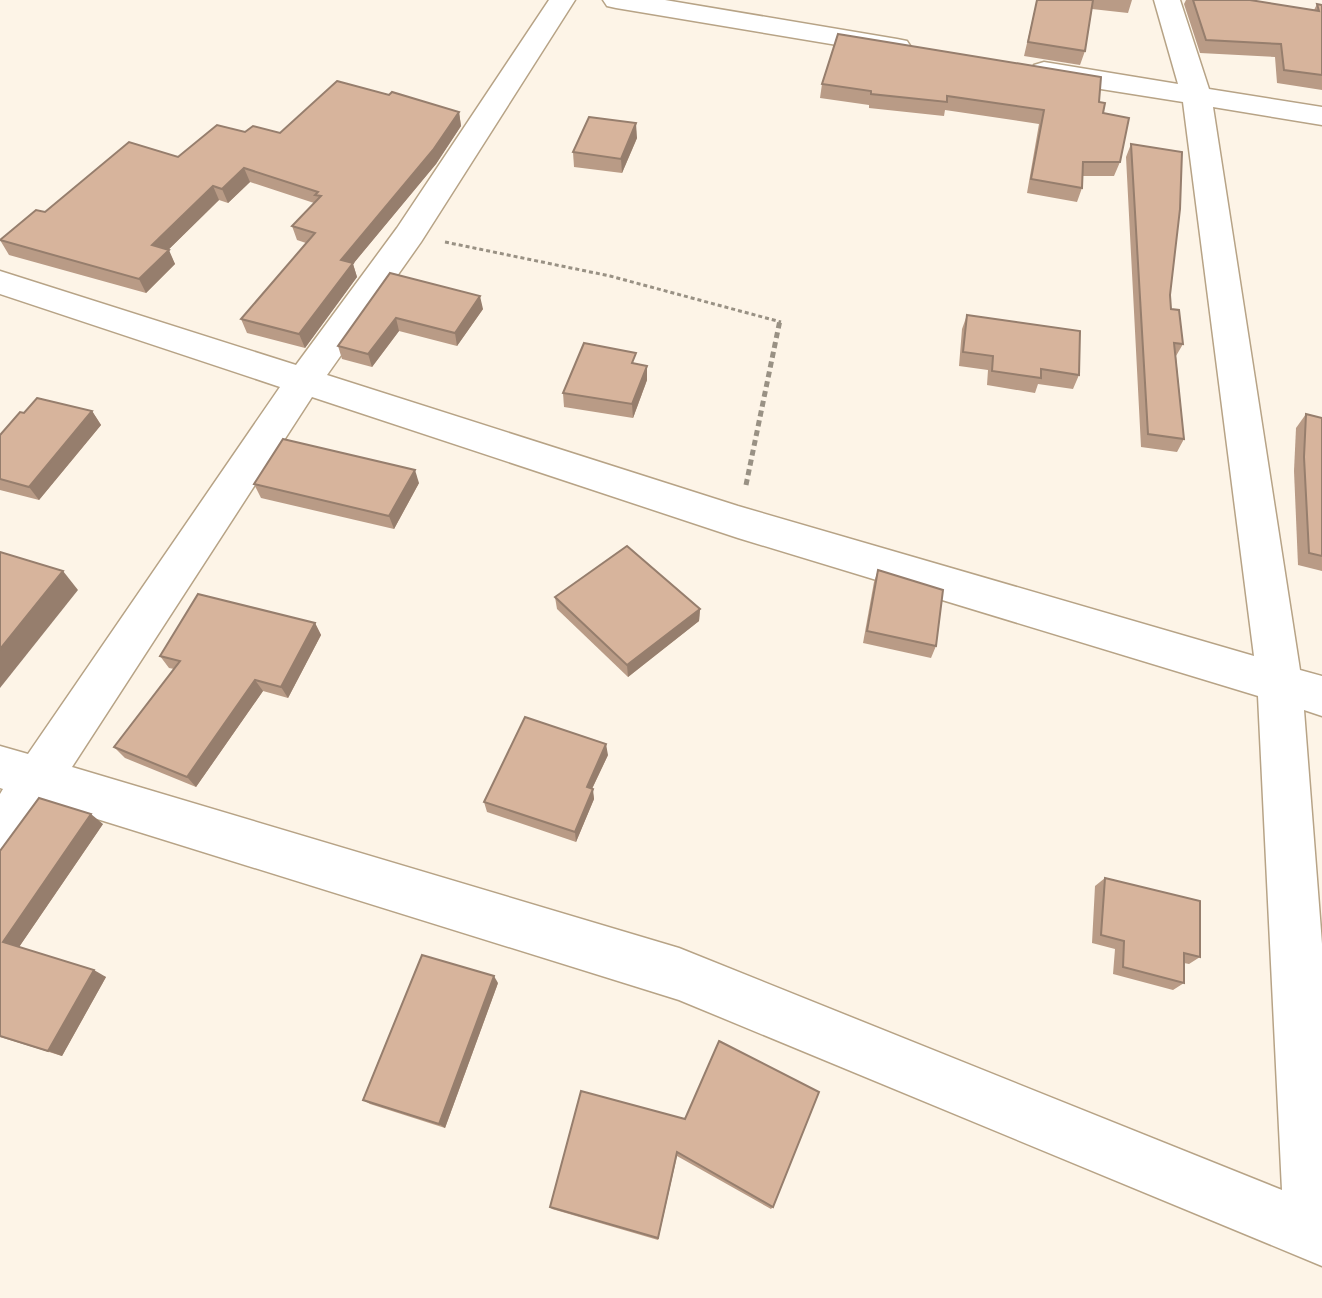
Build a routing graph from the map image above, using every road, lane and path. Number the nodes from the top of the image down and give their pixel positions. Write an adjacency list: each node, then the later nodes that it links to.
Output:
1 (562, 0): 8 (street)
2 (616, 0): 4 (street)
3 (1167, 0): 6 (street)
4 (930, 52)
5 (1024, 68): 6 (street)
6 (1197, 97): 7 (street); 12 (street)
7 (1322, 116)
8 (409, 235): 10 (street); 11 (path)
9 (0, 282): 10 (street)
10 (304, 380): 11 (street); 14 (street)
11 (738, 522): 12 (street)
12 (1280, 684): 13 (street); 16 (street)
13 (1322, 696)
14 (18, 774): 15 (street); 16 (street)
15 (0, 836)
16 (1318, 1234)

